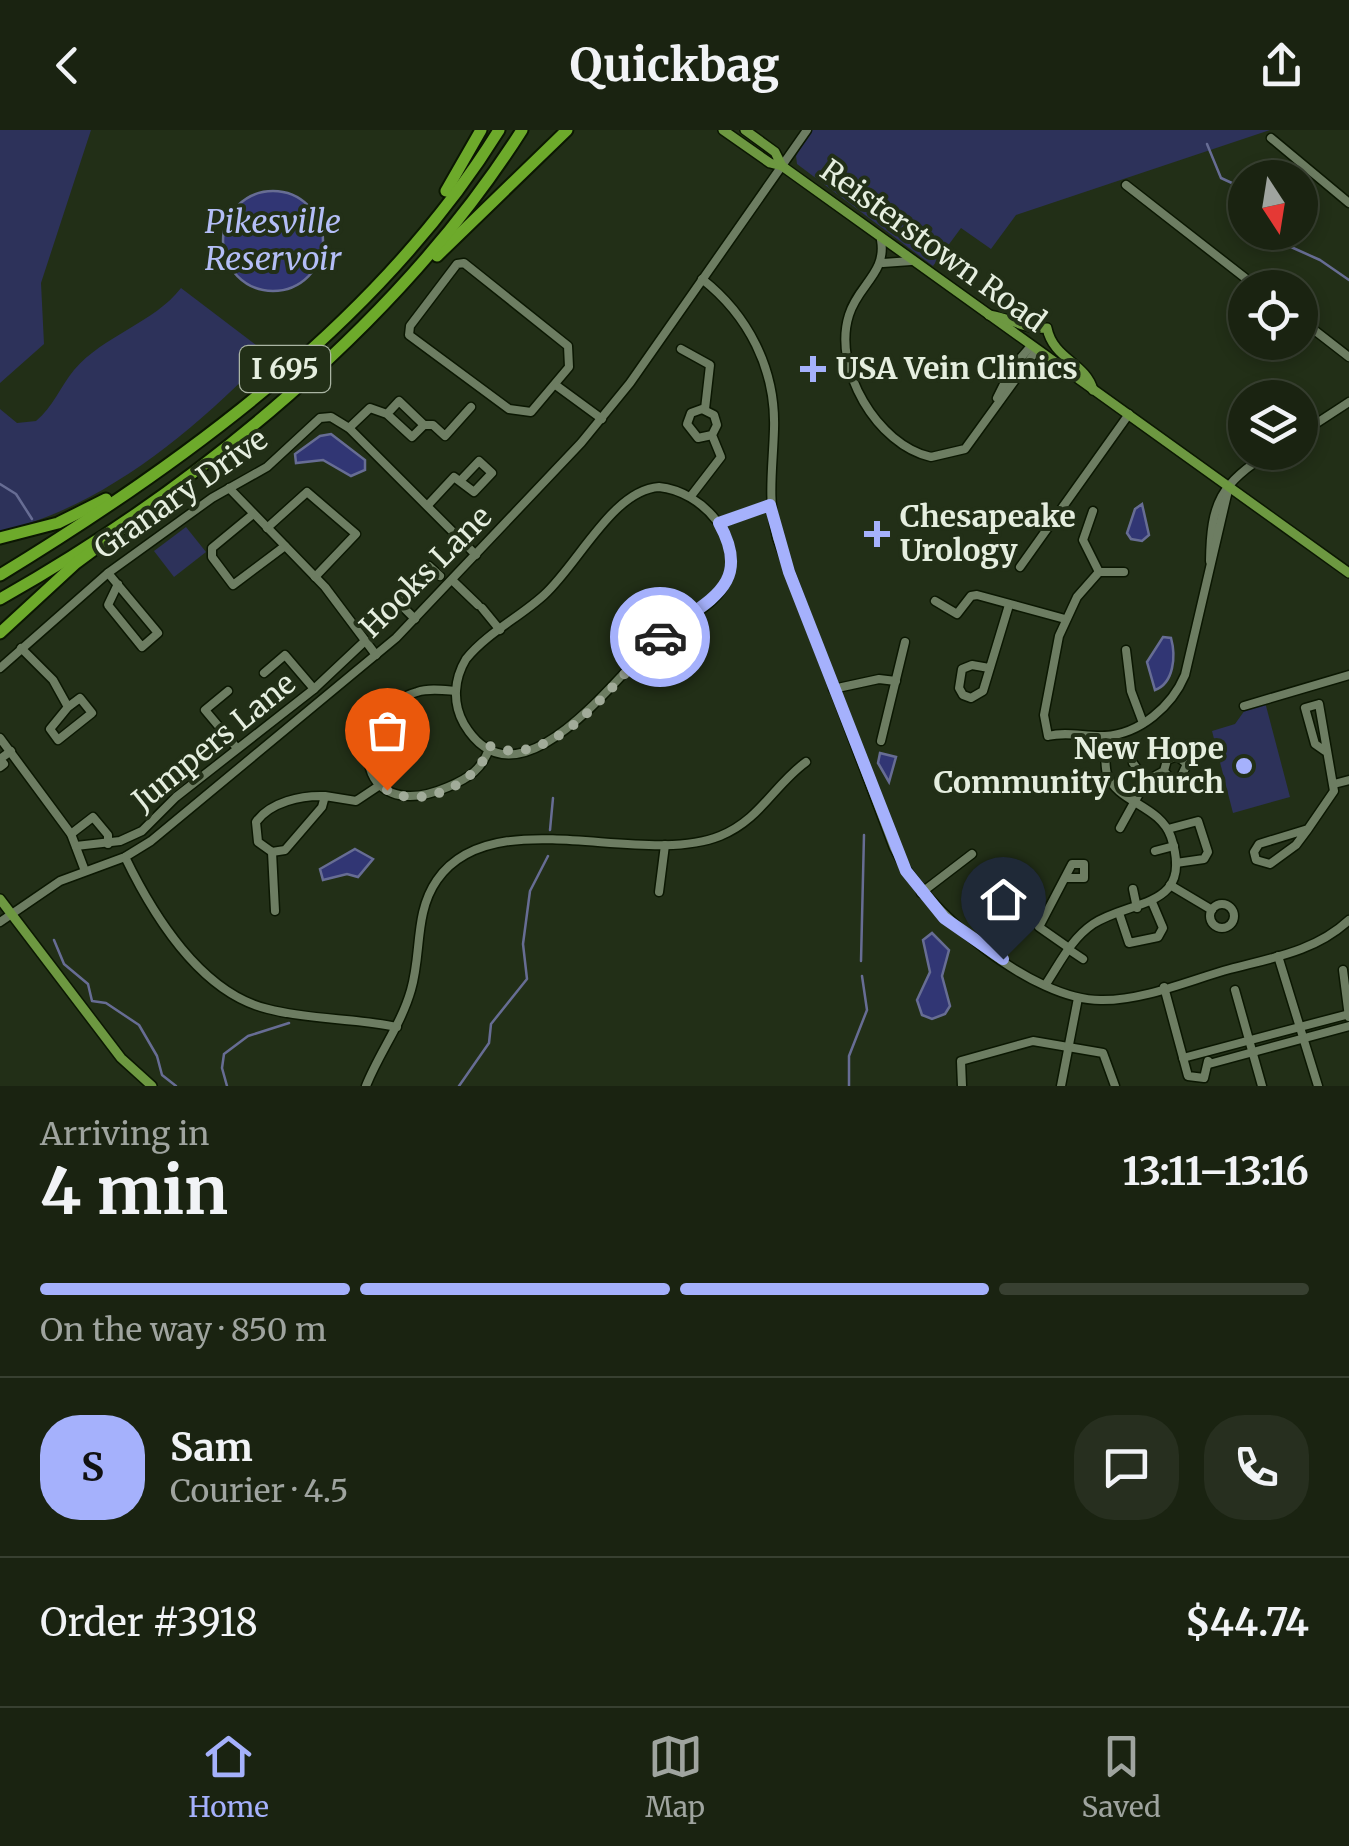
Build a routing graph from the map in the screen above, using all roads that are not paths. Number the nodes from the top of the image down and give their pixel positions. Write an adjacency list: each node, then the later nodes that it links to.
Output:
1 (481, 130): 17 (highway)
2 (499, 130): 17 (highway, I 695)
3 (522, 130): 20 (highway, I 695)
4 (558, 130): 11 (highway)
5 (567, 130): 11 (highway)
6 (722, 130): 10 (main road, Reisterstown Road)
7 (744, 130): 10 (main road, Reisterstown Road)
8 (807, 130): 10 (street, Hooks Lane)
9 (1271, 138): 13 (street)
10 (782, 166): 14 (main road, Reisterstown Road); 19 (street, Hooks Lane)
11 (515, 179): 20 (highway)
12 (1126, 185): 18 (street)
13 (1349, 203)
14 (881, 240): 15 (main road, Reisterstown Road); 16 (street)
15 (911, 261): 16 (street); 21 (main road, Reisterstown Road)
16 (883, 263): 24 (street)
17 (395, 265): 38 (highway, I 695)
18 (1235, 270)
19 (702, 279): 33 (street, Hooks Lane); 47 (street)
20 (407, 281): 40 (highway, I 695)
21 (986, 314): 24 (main road, Reisterstown Road); 27 (main road)
22 (1318, 333): 25 (street)
23 (682, 349): 30 (street)
24 (1033, 349): 27 (main road, Reisterstown Road)
25 (1349, 358)
26 (557, 386): 26 (street); 33 (street)
27 (1092, 390): 32 (main road, Reisterstown Road)
28 (1349, 402): 34 (street)
29 (470, 407): 35 (street)
30 (705, 409): 37 (street); 37 (street)
31 (387, 414): 35 (street); 35 (street); 36 (street)
32 (1129, 414): 42 (main road, Reisterstown Road); 57 (street)
33 (602, 420): 55 (street, Hooks Lane)
34 (1318, 422)
35 (424, 425)
36 (348, 428): 43 (street, Granary Drive); 46 (street)
37 (712, 435): 44 (street)
38 (166, 465): 52 (highway); 62 (highway, I 695)
39 (1243, 470): 42 (street)
40 (178, 480): 67 (highway, I 695); 73 (highway)
41 (462, 480): 46 (street)
42 (1229, 486): 45 (street); 56 (street); 61 (main road, Reisterstown Road)
43 (230, 488): 49 (street); 58 (street, Granary Drive)
44 (691, 496): 50 (street); 72 (street)
45 (1218, 498): 53 (street); 53 (street)
46 (428, 505): 55 (street)
47 (770, 505): 50 (street); 85 (street)
48 (1093, 511): 59 (street)
49 (252, 515): 51 (street); 54 (street)
50 (719, 523): 94 (street)
51 (267, 528): 54 (street); 64 (street)
52 (0, 538)
53 (1210, 542): 56 (street)
54 (284, 546): 64 (street)
55 (476, 555): 65 (street, Hooks Lane)
56 (1210, 565): 90 (street)
57 (1020, 567)
58 (108, 572): 66 (street); 76 (street, Granary Drive)
59 (1099, 572): 60 (street); 71 (street)
60 (1124, 572)
61 (1349, 573)
62 (0, 575)
63 (440, 576): 70 (street)
64 (315, 577): 74 (street)
65 (452, 580): 70 (street, Hooks Lane); 72 (street)
66 (118, 584): 66 (street)
67 (0, 599)
68 (935, 601): 69 (street)
69 (1009, 605): 71 (street); 80 (street)
70 (415, 619): 78 (street, Hooks Lane)
71 (1064, 619): 91 (street)
72 (500, 630): 87 (street)
73 (0, 634)
74 (365, 641): 78 (street); 84 (street, Jumpers Lane)
75 (905, 642): 83 (street)
76 (20, 648): 79 (street, Granary Drive); 89 (street)
77 (1126, 650): 90 (street)
78 (376, 655): 119 (street, Hooks Lane)
79 (0, 668)
80 (989, 668): 80 (street)
81 (264, 672): 84 (street)
82 (1349, 676): 88 (street)
83 (896, 681): 85 (street); 93 (street)
84 (314, 689): 95 (street, Jumpers Lane)
85 (833, 689): 127 (street)
86 (228, 691): 95 (street)
87 (455, 691): 94 (street); 105 (street)
88 (1244, 706)
89 (68, 707): 89 (street)
90 (1142, 722): 91 (street)
91 (1105, 736): 107 (street)
92 (0, 738): 96 (street)
93 (881, 741)
94 (490, 746): 105 (street)
95 (236, 747): 112 (street, Jumpers Lane)
96 (11, 751): 100 (street); 111 (street)
97 (1325, 751): 97 (street); 104 (street)
98 (806, 762): 113 (street)
99 (1133, 763): 103 (street)
100 (0, 767)
101 (1164, 771): 103 (street)
102 (1349, 780): 104 (street)
103 (1146, 782): 107 (street)
104 (1334, 784): 110 (street)
105 (380, 785): 106 (street)
106 (326, 796): 117 (street); 117 (street)
107 (1136, 800): 108 (street); 109 (street)
108 (1120, 828)
109 (1168, 829): 115 (street); 120 (street)
110 (1308, 829): 110 (street)
111 (71, 834): 112 (street); 114 (street)
112 (108, 844): 114 (street, Jumpers Lane)
113 (665, 845): 126 (street); 148 (street)
114 (76, 846): 121 (street)
115 (1174, 846): 116 (street); 120 (street)
116 (1155, 850)
117 (272, 852): 132 (street)
118 (972, 854): 127 (street)
119 (124, 857): 121 (street, Hooks Lane); 148 (street)
120 (1176, 863): 123 (street)
121 (85, 871): 133 (street, Hooks Lane)
122 (1068, 878): 137 (street)
123 (1170, 886): 129 (street); 131 (street)
124 (0, 887): 133 (main road)
125 (1133, 889): 130 (street)
126 (659, 892)
127 (921, 894): 141 (street)
128 (0, 899): 133 (main road)
129 (1152, 902): 130 (street); 134 (street)
130 (1137, 908): 134 (street)
131 (1212, 910)
132 (276, 911)
133 (12, 912): 136 (street, Hooks Lane); 156 (main road)
134 (1119, 913): 137 (street)
135 (1349, 920): 138 (street)
136 (0, 922)
137 (1068, 948): 139 (street); 141 (street)
138 (1278, 956): 142 (street); 146 (street)
139 (1084, 959)
140 (1342, 970): 145 (street)
141 (1046, 984): 144 (street)
142 (1164, 987): 144 (street); 154 (street)
143 (1235, 990): 150 (street)
144 (1078, 998): 151 (street)
145 (1349, 1015): 146 (street)
146 (1297, 1025): 149 (street); 150 (street)
147 (1349, 1026): 149 (street)
148 (397, 1028): 157 (street)
149 (1301, 1039): 153 (street); 162 (street)
150 (1249, 1040): 152 (street); 153 (street)
151 (1068, 1046): 158 (street); 159 (street); 160 (street)
152 (1206, 1052): 154 (street); 155 (street)
153 (1252, 1052): 155 (street); 161 (street)
154 (1184, 1058): 155 (street)
155 (1209, 1064)
156 (152, 1086)
157 (366, 1086)
158 (962, 1086)
159 (1060, 1086)
160 (1115, 1086)
161 (1262, 1086)
162 (1318, 1086)

